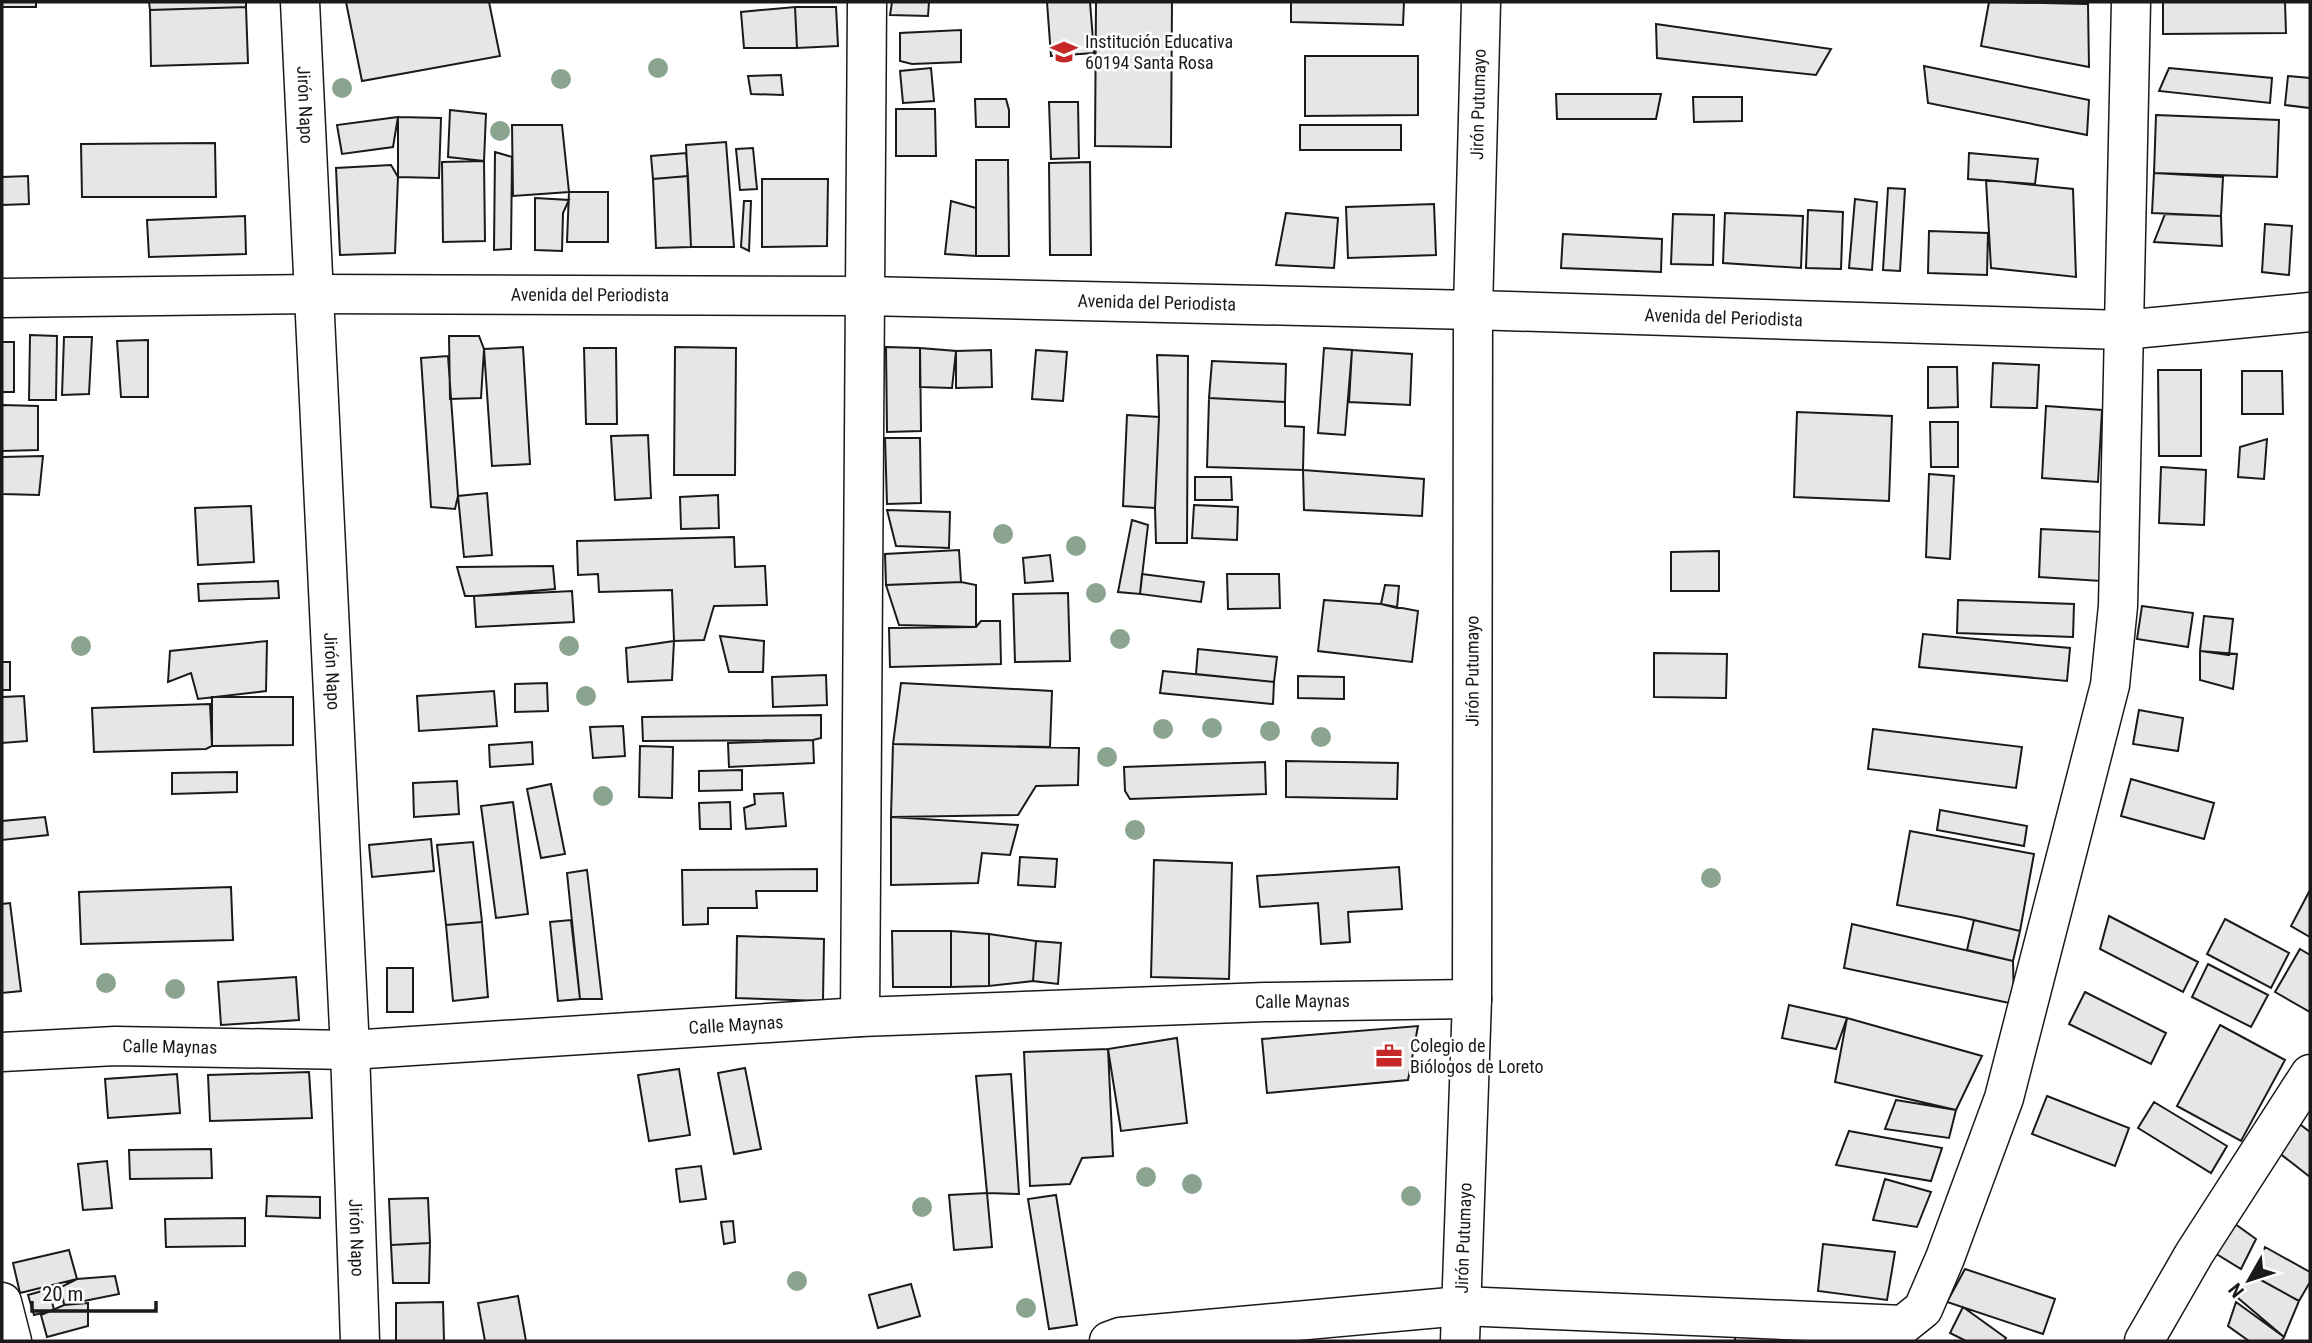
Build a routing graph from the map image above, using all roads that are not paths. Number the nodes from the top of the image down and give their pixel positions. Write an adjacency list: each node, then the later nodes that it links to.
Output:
1 (300, 2): 5 (street, Jirón Napo)
2 (867, 2): 6 (street)
3 (1481, 2): 8 (street, Jirón Putumayo)
4 (2131, 2): 10 (street)
5 (313, 294): 6 (street, Avenida del Periodista); 7 (street, Avenida del Periodista); 13 (street, Jirón Napo)
6 (865, 296): 8 (street, Avenida del Periodista); 12 (street)
7 (2, 298)
8 (1473, 310): 10 (street, Avenida del Periodista); 11 (street, Jirón Putumayo)
9 (2310, 312): 10 (street, Avenida del Periodista)
10 (2123, 330): 17 (street)
11 (1472, 999): 12 (street, Calle Maynas); 17 (street, Jirón Putumayo)
12 (860, 1017): 13 (street, Calle Maynas)
13 (350, 1050): 14 (street, Calle Maynas); 19 (street, Jirón Napo)
14 (2, 1052)
15 (2310, 1074): 21 (street)
16 (2, 1302): 18 (street)
17 (1460, 1323): 20 (street)
18 (12, 1341)
19 (360, 1341)
20 (1109, 1341)
21 (2144, 1341)

